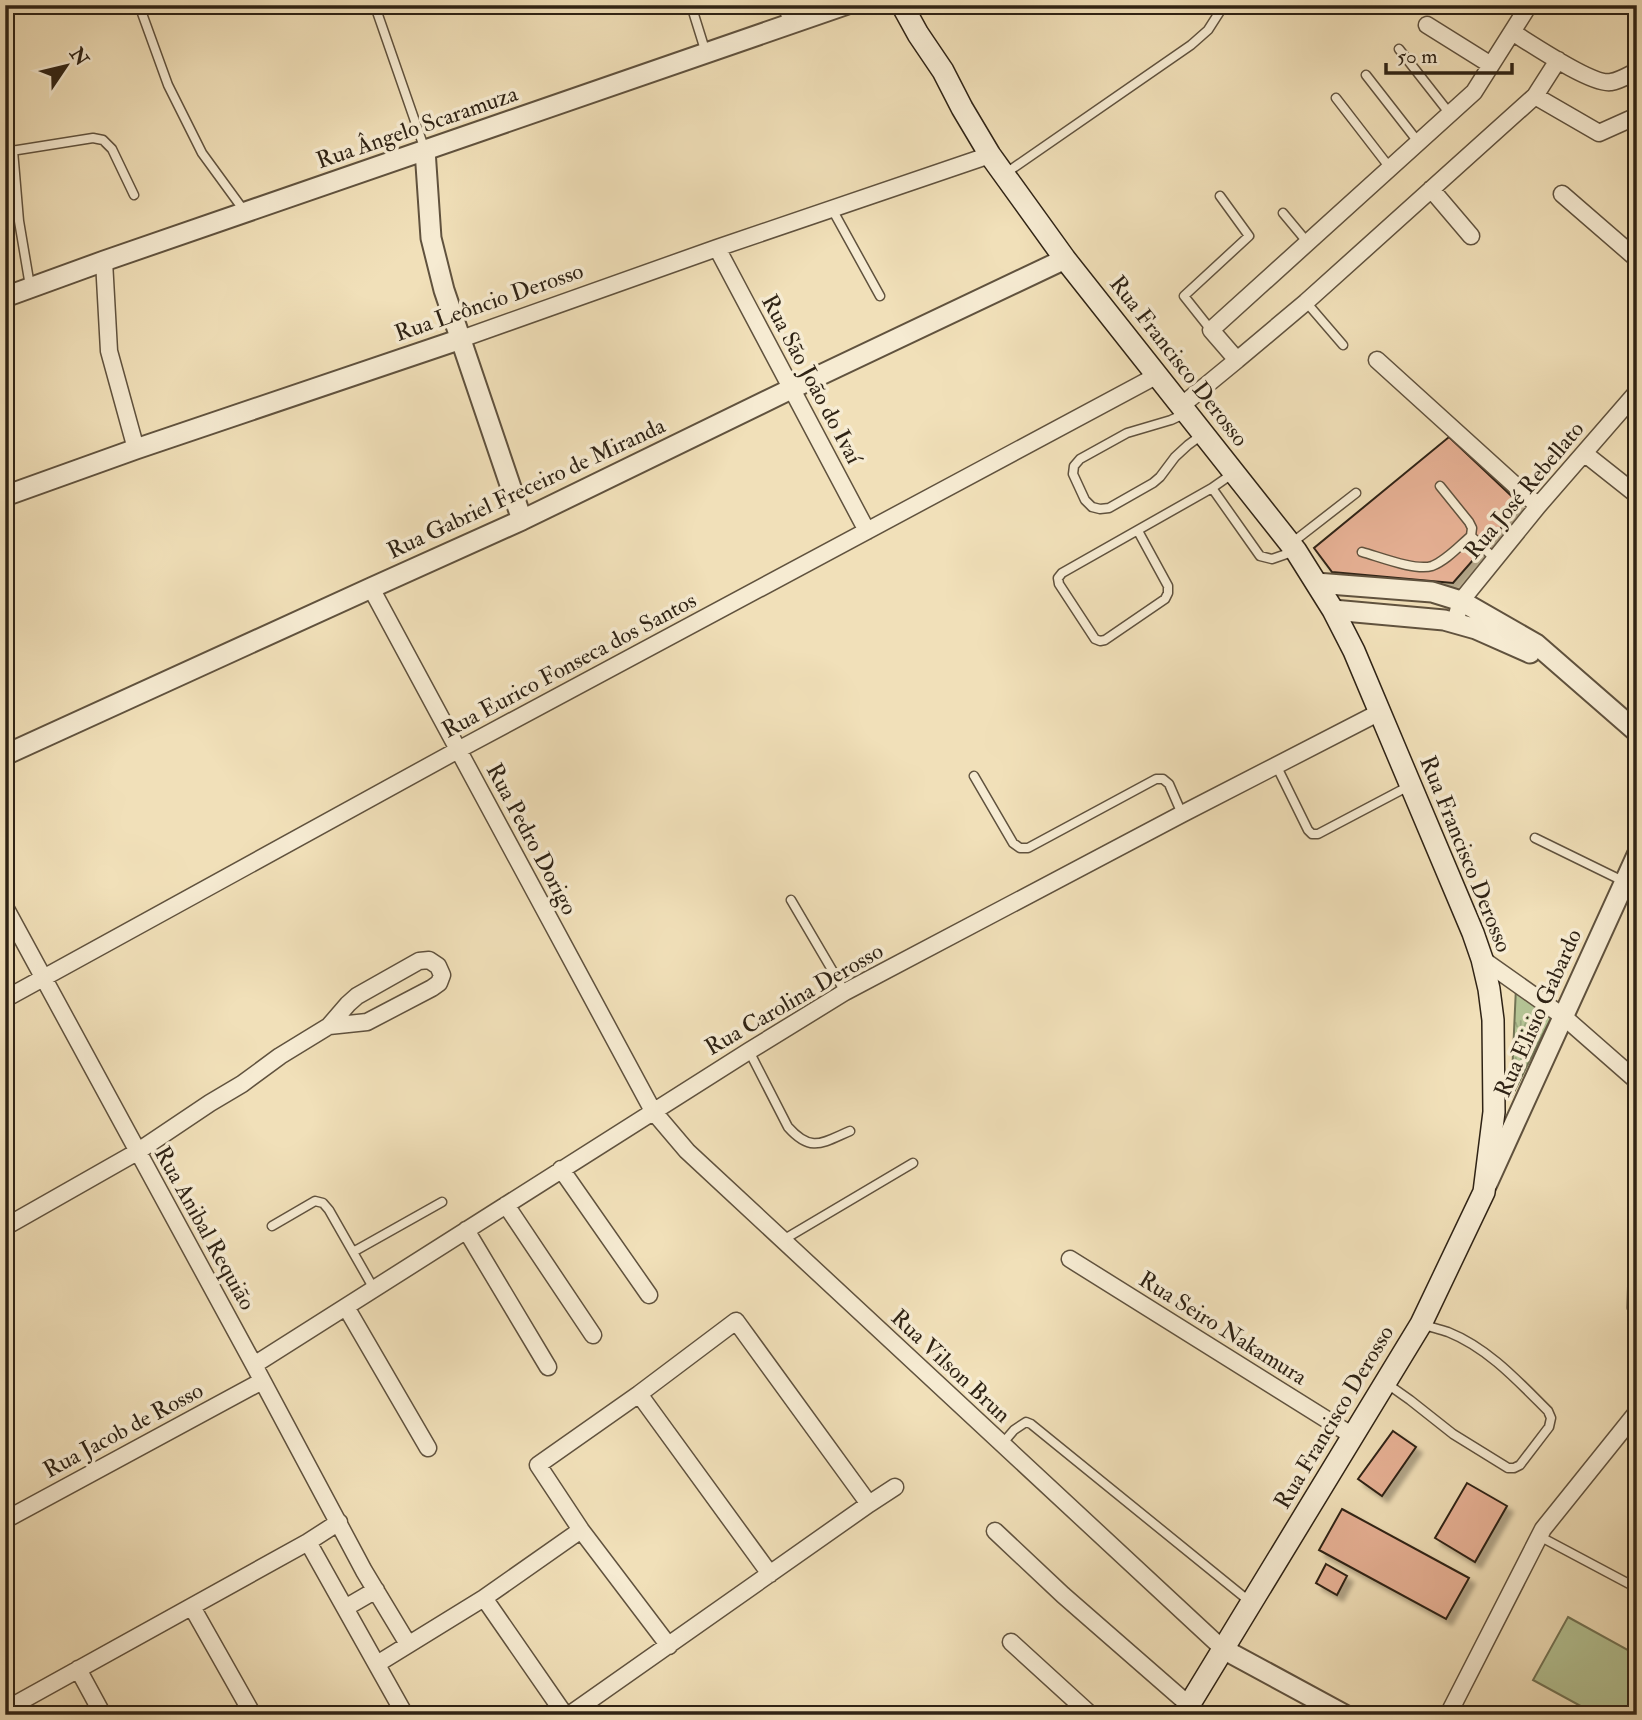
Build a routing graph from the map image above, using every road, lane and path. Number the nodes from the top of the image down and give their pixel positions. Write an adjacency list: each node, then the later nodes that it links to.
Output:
1 (139, 5): 35 (lane)
2 (691, 5): 14 (lane)
3 (782, 5): 10 (lane)
4 (845, 5): 10 (street, Rua Ângelo Scaramuza)
5 (902, 5): 17 (main road, Rua Francisco Derosso)
6 (917, 5): 17 (main road, Rua Francisco Derosso)
7 (1224, 5): 29 (lane)
8 (1529, 5): 12 (street)
9 (376, 9): 25 (lane)
10 (789, 25): 14 (street, Rua Ângelo Scaramuza)
11 (1427, 25): 16 (street)
12 (1513, 32): 15 (street); 16 (street)
13 (1399, 50): 22 (lane)
14 (706, 54): 25 (street, Rua Ângelo Scaramuza)
15 (1558, 60): 18 (street); 20 (street)
16 (1491, 65): 22 (street)
17 (943, 71): 27 (main road, Rua Francisco Derosso)
18 (1637, 71)
19 (1366, 75): 24 (lane)
20 (1535, 96): 23 (street); 30 (street)
21 (1336, 98): 28 (lane)
22 (1450, 114): 24 (street)
23 (1637, 116)
24 (1419, 143): 28 (street)
25 (425, 150): 35 (street, Rua Ângelo Scaramuza); 48 (street)
26 (9, 151): 32 (lane); 43 (lane)
27 (990, 155): 29 (main road, Rua Francisco Derosso); 34 (street, Rua Leôncio Derosso)
28 (1390, 169): 38 (street)
29 (1004, 175): 41 (main road, Rua Francisco Derosso)
30 (1430, 189): 37 (street); 46 (street)
31 (1562, 194): 40 (street)
32 (134, 195)
33 (1220, 196): 47 (lane)
34 (832, 209): 39 (street, Rua Leôncio Derosso); 44 (lane)
35 (245, 212): 42 (street, Rua Ângelo Scaramuza)
36 (1283, 213): 38 (lane)
37 (1471, 236)
38 (1308, 243): 47 (street)
39 (717, 248): 48 (street, Rua Leôncio Derosso); 53 (street, Rua São João do Ivaí)
40 (1637, 259)
41 (1065, 260): 52 (main road, Rua Francisco Derosso); 53 (street, Rua Gabriel Freceiro de Miranda)
42 (104, 261): 43 (street, Rua Ângelo Scaramuza); 57 (street)
43 (31, 288): 45 (street, Rua Ângelo Scaramuza)
44 (880, 296)
45 (5, 297)
46 (1306, 302): 49 (lane); 50 (street)
47 (1212, 330): 50 (street)
48 (461, 339): 57 (street, Rua Leôncio Derosso); 66 (street)
49 (1343, 345)
50 (1237, 360): 55 (street)
51 (1377, 360): 65 (street)
52 (1156, 376): 55 (main road, Rua Francisco Derosso); 67 (street, Rua Eurico Fonseca dos Santos)
53 (791, 389): 66 (street, Rua Gabriel Freceiro de Miranda); 67 (street, Rua São João do Ivaí)
54 (1637, 392): 58 (street, Rua José Rebellato)
55 (1184, 409): 56 (main road, Rua Francisco Derosso); 56 (lane)
56 (1203, 434): 59 (main road, Rua Francisco Derosso)
57 (136, 449): 64 (street, Rua Leôncio Derosso)
58 (1584, 453): 63 (street); 65 (street, Rua José Rebellato)
59 (1234, 473): 61 (lane); 70 (main road, Rua Francisco Derosso)
60 (1440, 486): 69 (lane)
61 (1212, 488): 68 (lane); 70 (lane)
62 (1356, 494): 70 (lane)
63 (1637, 495)
64 (5, 496)
65 (1538, 506): 72 (street, Rua José Rebellato)
66 (522, 520): 74 (street, Rua Gabriel Freceiro de Miranda)
67 (867, 531): 81 (street, Rua Eurico Fonseca dos Santos)
68 (1138, 531): 68 (lane)
69 (1471, 536): 71 (lane); 72 (lane)
70 (1293, 548): 73 (main road, Rua Francisco Derosso)
71 (1362, 552)
72 (1495, 559): 75 (street, Rua José Rebellato)
73 (1316, 583): 75 (street); 76 (main road, Rua Francisco Derosso)
74 (371, 588): 81 (street, Rua Pedro Dorigo); 82 (street, Rua Gabriel Freceiro de Miranda)
75 (1461, 601): 77 (street, Rua José Rebellato); 78 (street)
76 (1333, 610): 77 (street); 79 (main road, Rua Francisco Derosso)
77 (1455, 622): 78 (street)
78 (1569, 673): 80 (street)
79 (1380, 712): 83 (street, Rua Carolina Derosso); 85 (main road, Rua Francisco Derosso)
80 (1637, 732)
81 (458, 750): 93 (street, Rua Eurico Fonseca dos Santos); 100 (street, Rua Pedro Dorigo)
82 (5, 755)
83 (1276, 765): 85 (lane); 86 (street, Rua Carolina Derosso)
84 (974, 776): 86 (lane)
85 (1411, 785): 92 (main road, Rua Francisco Derosso)
86 (1182, 814): 94 (street, Rua Carolina Derosso)
87 (1535, 838): 89 (lane)
88 (1637, 855): 89 (street, Rua Elisio Gabardo)
89 (1625, 882): 96 (street, Rua Elisio Gabardo)
90 (790, 900): 94 (lane)
91 (5, 907): 93 (street, Rua Anibal Requião)
92 (1482, 959): 96 (street); 105 (main road, Rua Francisco Derosso)
93 (43, 978): 95 (street, Rua Eurico Fonseca dos Santos); 102 (street, Rua Anibal Requião)
94 (845, 992): 98 (street, Rua Carolina Derosso)
95 (5, 999)
96 (1564, 1017): 99 (street); 105 (street, Rua Elisio Gabardo)
97 (329, 1026): 97 (street); 102 (street)
98 (748, 1051): 100 (street, Rua Carolina Derosso); 101 (lane)
99 (1637, 1081)
100 (653, 1111): 104 (street, Rua Carolina Derosso); 111 (street, Rua Vilson Brun)
101 (850, 1131)
102 (137, 1152): 109 (street); 121 (street, Rua Anibal Requião)
103 (913, 1163): 111 (lane)
104 (561, 1169): 107 (street, Rua Carolina Derosso); 116 (street)
105 (1484, 1192): 119 (main road, Rua Francisco Derosso)
106 (442, 1202): 112 (lane)
107 (506, 1205): 110 (street, Rua Carolina Derosso); 120 (street)
108 (272, 1226): 112 (lane)
109 (5, 1227)
110 (466, 1230): 115 (street, Rua Carolina Derosso); 122 (street)
111 (783, 1240): 128 (street, Rua Vilson Brun)
112 (353, 1252): 115 (lane)
113 (1070, 1259): 127 (street, Rua Seiro Nakamura)
114 (1633, 1265): 118 (lane)
115 (374, 1289): 117 (street, Rua Carolina Derosso)
116 (649, 1295)
117 (346, 1307): 121 (street, Rua Carolina Derosso); 129 (street)
118 (1637, 1319)
119 (1421, 1324): 124 (main road, Rua Francisco Derosso); 124 (lane)
120 (593, 1335)
121 (254, 1365): 123 (street, Rua Anibal Requião)
122 (548, 1367)
123 (262, 1381): 132 (street, Rua Jacob de Rosso); 133 (street, Rua Anibal Requião)
124 (1385, 1382): 127 (main road, Rua Francisco Derosso)
125 (639, 1394): 131 (street); 134 (street); 138 (street)
126 (1637, 1412): 136 (street)
127 (1353, 1436): 142 (main road, Rua Francisco Derosso)
128 (1002, 1444): 142 (lane); 148 (street, Rua Vilson Brun)
129 (428, 1448)
130 (895, 1487): 131 (street)
131 (869, 1504): 138 (street)
132 (7, 1516)
133 (339, 1522): 137 (street); 140 (street, Rua Anibal Requião)
134 (582, 1530): 141 (street); 147 (street)
135 (995, 1531): 152 (street)
136 (1541, 1533): 139 (lane); 159 (street)
137 (308, 1542): 143 (street); 144 (street)
138 (770, 1574): 147 (street)
139 (1633, 1586)
140 (376, 1590): 144 (street); 146 (street, Rua Anibal Requião)
141 (484, 1598): 146 (street); 156 (street)
142 (1252, 1603): 148 (main road, Rua Francisco Derosso)
143 (192, 1607): 150 (street); 154 (street)
144 (345, 1608): 149 (street)
145 (1011, 1642): 157 (street)
146 (408, 1644): 149 (street)
147 (669, 1646): 156 (street)
148 (1223, 1649): 152 (main road, Rua Francisco Derosso); 158 (street)
149 (377, 1664): 155 (street)
150 (78, 1670): 151 (street); 153 (street)
151 (5, 1710)
152 (1186, 1710)
153 (103, 1715)
154 (253, 1715)
155 (405, 1715)
156 (567, 1715)
157 (1091, 1715)
158 (1345, 1715)
159 (1448, 1715)

